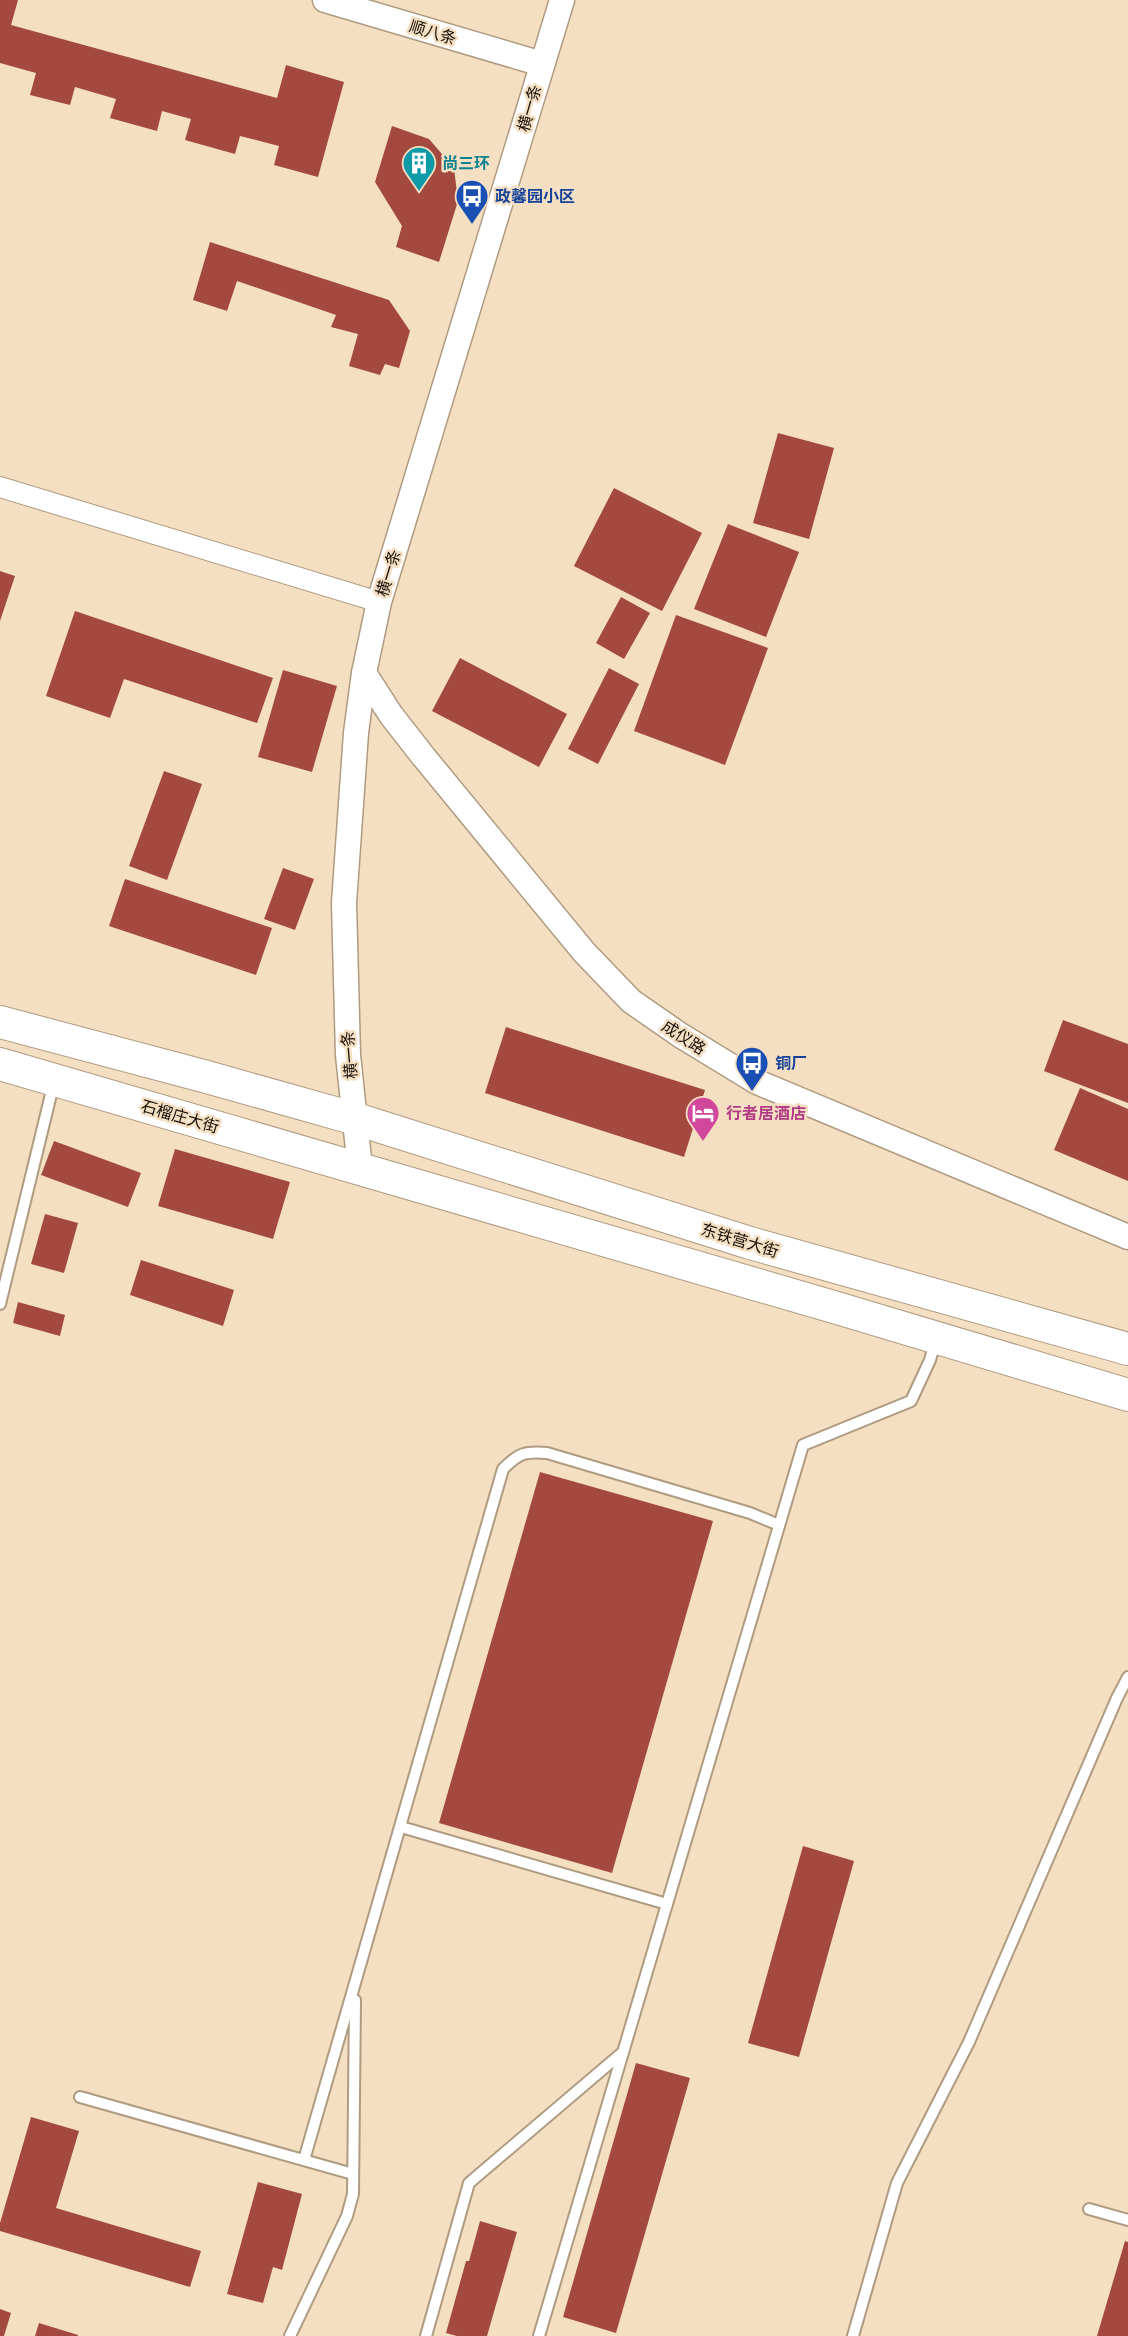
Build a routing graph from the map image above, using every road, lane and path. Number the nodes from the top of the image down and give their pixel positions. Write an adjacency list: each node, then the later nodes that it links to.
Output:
1 (325, 0): 3 (street, 顺八条)
2 (562, 0): 3 (street, 横一条)
3 (542, 64): 5 (street, 横一条)
4 (0, 487): 5 (street)
5 (379, 602): 6 (street, 横一条)
6 (364, 673): 10 (street, 横一条); 12 (street, 成仪路)
7 (0, 1022): 10 (main road)
8 (0, 1065): 9 (main road, 石榴庄大街)
9 (54, 1079): 11 (main road, 石榴庄大街); 13 (lane)
10 (356, 1119): 11 (street, 横一条); 15 (main road, 东铁营大街)
11 (360, 1168): 14 (main road)
12 (1128, 1237)
13 (0, 1304)
14 (937, 1337): 16 (main road); 17 (lane)
15 (1128, 1349)
16 (1128, 1395)
17 (779, 1525): 19 (lane); 20 (lane)
18 (1128, 1677): 31 (lane)
19 (401, 1827): 20 (lane); 21 (lane)
20 (666, 1904): 22 (lane)
21 (356, 1984): 24 (lane); 25 (lane)
22 (623, 2051): 29 (lane); 30 (lane)
23 (80, 2097): 24 (lane)
24 (304, 2160): 25 (lane)
25 (353, 2174): 28 (lane)
26 (1089, 2209): 27 (lane)
27 (1128, 2220)
28 (290, 2336)
29 (426, 2336)
30 (539, 2336)
31 (854, 2336)

